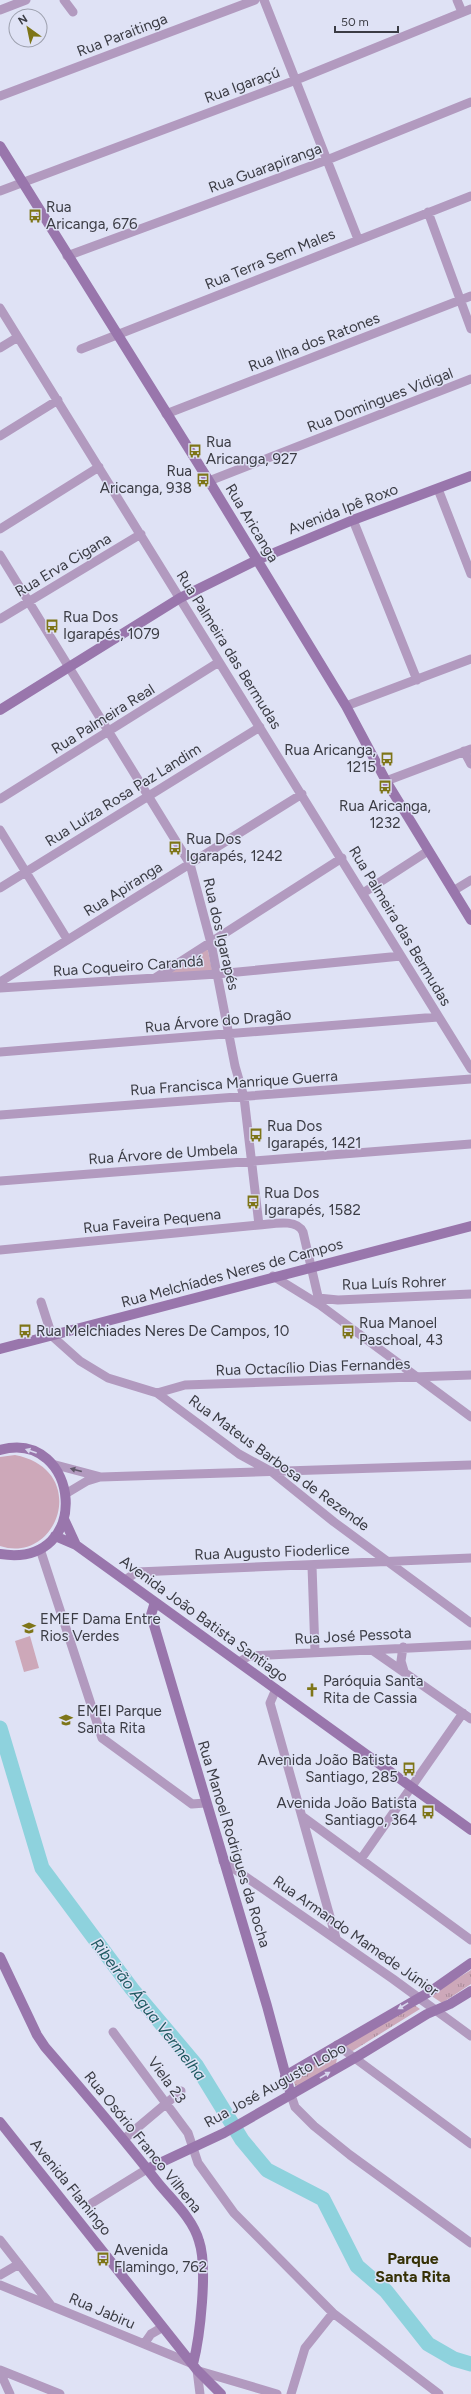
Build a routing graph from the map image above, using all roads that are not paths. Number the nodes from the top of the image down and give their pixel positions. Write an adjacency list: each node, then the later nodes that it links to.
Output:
1 (26, 0): 6 (street)
2 (64, 0): 8 (street)
3 (255, 0): 10 (street, Rua Paraitinga)
4 (264, 0): 9 (street)
5 (457, 0): 7 (street)
6 (0, 10)
7 (467, 11): 9 (street, Rua Igaraçú)
8 (73, 12)
9 (296, 80): 13 (street); 14 (street, Rua Igaraçú)
10 (0, 96)
11 (471, 102): 13 (street, Rua Guarapiranga)
12 (0, 146): 14 (street, Rua Aricanga)
13 (327, 160): 18 (street); 19 (street, Rua Guarapiranga)
14 (22, 182): 15 (street, Rua Igaraçú); 19 (street, Rua Aricanga)
15 (0, 191)
16 (471, 196): 17 (street, Rua Terra Sem Males)
17 (428, 212): 18 (street, Rua Terra Sem Males); 21 (street)
18 (358, 239): 24 (street, Rua Terra Sem Males)
19 (67, 256): 24 (street, Rua Aricanga)
20 (471, 296): 21 (street, Rua Ilha dos Ratones)
21 (460, 300): 23 (street); 30 (street, Rua Ilha dos Ratones)
22 (0, 308): 25 (street, Rua Palmeira das Bermudas)
23 (471, 329)
24 (117, 334): 27 (street, Rua Terra Sem Males); 30 (street, Rua Aricanga)
25 (18, 337): 26 (street); 29 (street, Rua Palmeira das Bermudas)
26 (0, 348)
27 (81, 349)
28 (471, 379): 34 (street, Rua Domingues Vidigal)
29 (58, 400): 31 (street); 32 (street, Rua Palmeira das Bermudas)
30 (166, 414): 34 (street, Rua Aricanga)
31 (0, 436)
32 (99, 467): 37 (street); 38 (street, Rua Palmeira das Bermudas)
33 (471, 476): 35 (street, Avenida Ipê Roxo)
34 (209, 481): 40 (street, Rua Aricanga)
35 (438, 489): 36 (street, Avenida Ipê Roxo); 41 (street)
36 (353, 520): 40 (street, Avenida Ipê Roxo); 48 (street)
37 (0, 529)
38 (141, 534): 42 (street, Rua Palmeira das Bermudas); 43 (street, Rua Erva Cigana)
39 (0, 555): 43 (street, Rua dos Igarapés)
40 (257, 560): 42 (street, Avenida Ipê Roxo); 49 (street, Rua Aricanga)
41 (471, 574)
42 (180, 598): 46 (street, Rua Palmeira das Bermudas); 47 (street, Avenida Ipê Roxo)
43 (28, 602): 44 (street, Rua Erva Cigana); 47 (street, Rua dos Igarapés)
44 (0, 619)
45 (471, 659): 48 (street)
46 (219, 662): 51 (street, Rua Palmeira das Bermudas); 52 (street, Rua Palmeira Real)
47 (70, 667): 50 (street, Avenida Ipê Roxo); 52 (street, Rua dos Igarapés)
48 (417, 680): 49 (street)
49 (346, 706): 55 (street, Rua Aricanga)
50 (0, 710)
51 (260, 727): 56 (street, Rua Palmeira das Bermudas); 57 (street, Rua Luíza Rosa Paz Landim)
52 (109, 732): 57 (street, Rua dos Igarapés); 58 (street, Rua Palmeira Real)
53 (467, 750): 54 (street); 55 (street)
54 (471, 764)
55 (386, 781): 60 (street, Rua Aricanga)
56 (302, 794): 61 (street, Rua Palmeira das Bermudas); 62 (street, Rua Apiranga)
57 (149, 796): 62 (street, Rua dos Igarapés); 63 (street, Rua Luíza Rosa Paz Landim)
58 (0, 798)
59 (0, 830): 63 (street)
60 (428, 851): 66 (street, Rua Aricanga); 67 (street)
61 (342, 858): 67 (street, Rua Palmeira das Bermudas); 70 (street)
62 (190, 864): 69 (street, Rua Apiranga); 70 (street, Rua dos Igarapés)
63 (25, 872): 65 (street, Rua Luíza Rosa Paz Landim); 69 (street)
64 (471, 880): 66 (street)
65 (0, 888)
66 (453, 891): 68 (street, Rua Aricanga)
67 (363, 893): 71 (street, Rua Palmeira das Bermudas)
68 (471, 920)
69 (67, 940): 74 (street, Rua Apiranga)
70 (211, 943): 72 (street, Rua dos Igarapés); 73 (street)
71 (401, 956): 72 (street, Rua Coqueiro Carandá); 76 (street, Rua Palmeira das Bermudas)
72 (216, 974): 73 (street, Rua Coqueiro Carandá); 77 (street, Rua dos Igarapés)
73 (153, 979): 75 (street, Rua Coqueiro Carandá)
74 (0, 982)
75 (0, 988)
76 (438, 1017): 77 (street, Rua Árvore do Dragão); 79 (street, Rua Palmeira das Bermudas)
77 (228, 1034): 78 (street, Rua Árvore do Dragão); 81 (street, Rua dos Igarapés)
78 (0, 1052)
79 (471, 1069)
80 (471, 1079): 81 (street, Rua Francisca Manrique Guerra)
81 (244, 1097): 82 (street, Rua Francisca Manrique Guerra); 84 (street, Rua dos Igarapés)
82 (0, 1115)
83 (471, 1144): 84 (street, Rua Árvore de Umbela)
84 (253, 1161): 85 (street, Rua Árvore de Umbela); 86 (street, Rua dos Igarapés)
85 (0, 1181)
86 (259, 1225): 88 (street, Rua Faveira Pequena); 89 (street, Rua Faveira Pequena)
87 (471, 1226): 89 (street, Rua Melchíades Neres de Campos)
88 (0, 1250)
89 (312, 1267): 90 (street, Rua Melchíades Neres de Campos); 93 (street)
90 (273, 1276): 93 (street); 94 (street, Rua Melchíades Neres de Campos)
91 (471, 1294): 93 (street, Rua Luís Rohrer)
92 (41, 1302): 94 (street)
93 (319, 1302): 97 (street)
94 (52, 1336): 95 (street, Rua Melchíades Neres de Campos); 98 (street, Rua Mateus Barbosa de Rezende)
95 (0, 1349)
96 (471, 1375): 97 (street, Rua Octacílio Dias Fernandes)
97 (418, 1377): 98 (street, Rua Octacílio Dias Fernandes); 99 (street)
98 (157, 1393): 103 (street, Rua Mateus Barbosa de Rezende)
99 (471, 1417)
100 (0, 1450): 101 (street, one-way to 100)
101 (52, 1464): 104 (street, one-way to 101); 105 (street)
102 (471, 1465): 103 (street)
103 (272, 1472): 104 (street); 112 (street, Rua Mateus Barbosa de Rezende)
104 (101, 1476): 105 (street)
105 (67, 1493): 106 (street)
106 (64, 1519): 107 (street); 108 (street, Avenida João Batista Santiago)
107 (55, 1536): 108 (street, Avenida João Batista Santiago); 109 (street)
108 (76, 1545): 114 (street, Avenida João Batista Santiago)
109 (40, 1549): 110 (street); 127 (street)
110 (0, 1554)
111 (471, 1558): 112 (street, Rua Augusto Fioderlice)
112 (390, 1561): 113 (street, Rua Augusto Fioderlice); 116 (street, Rua Mateus Barbosa de Rezende)
113 (312, 1566): 114 (street, Rua Augusto Fioderlice); 120 (street)
114 (125, 1580): 115 (street, Avenida João Batista Santiago)
115 (155, 1602): 121 (street, Avenida João Batista Santiago); 127 (street, Rua Manoel Rodrigues da Rocha)
116 (471, 1623)
117 (470, 1643): 118 (street, Rua José Pessota)
118 (403, 1647): 119 (street, Rua José Pessota); 122 (street)
119 (372, 1650): 120 (street, Rua José Pessota); 122 (street)
120 (315, 1652): 121 (street, Rua José Pessota)
121 (239, 1662): 123 (street, Avenida João Batista Santiago)
122 (404, 1671): 124 (street)
123 (276, 1689): 126 (street, Avenida João Batista Santiago); 128 (street)
124 (463, 1713): 125 (street); 126 (street)
125 (471, 1719)
126 (411, 1787): 129 (street, Avenida João Batista Santiago); 130 (street)
127 (205, 1803): 131 (street, Rua Manoel Rodrigues da Rocha)
128 (303, 1817): 130 (street); 132 (street)
129 (471, 1830)
130 (361, 1859): 133 (street)
131 (223, 1861): 132 (street, Rua Armando Mamede Júnior); 144 (street, Rua Manoel Rodrigues da Rocha)
132 (336, 1938): 138 (street, Rua Armando Mamede Júnior)
133 (471, 1940)
134 (0, 1957): 136 (street, Rua Osório Franco Vilhena)
135 (471, 1963): 138 (street, Rua José Augusto Lobo)
136 (3, 1970): 149 (street, Rua Osório Franco Vilhena)
137 (471, 1991): 139 (street, Rua José Augusto Lobo)
138 (418, 1997): 139 (street, Rua Armando Mamede Júnior); 142 (street, Rua José Augusto Lobo, one-way to 142)
139 (436, 2010): 141 (street, Rua Armando Mamede Júnior); 143 (street, Rua José Augusto Lobo)
140 (113, 2032): 147 (street, Viela 23)
141 (471, 2036)
142 (336, 2045): 143 (street); 144 (street, Rua José Augusto Lobo)
143 (355, 2058): 146 (street, Rua José Augusto Lobo, one-way to 143); 150 (street)
144 (285, 2076): 146 (street, Rua Manoel Rodrigues da Rocha)
145 (181, 2091): 147 (street)
146 (291, 2095): 151 (street, Rua José Augusto Lobo); 155 (street)
147 (167, 2103): 149 (street); 151 (street, Viela 23)
148 (0, 2122): 161 (street, Avenida Flamingo)
149 (124, 2139): 152 (street, Rua Osório Franco Vilhena)
150 (471, 2144)
151 (193, 2147): 152 (street, Rua José Augusto Lobo); 160 (street, Viela 23)
152 (147, 2168): 153 (street, Rua José Augusto Lobo); 163 (street, Rua Osório Franco Vilhena)
153 (92, 2203)
154 (0, 2240): 156 (street)
155 (471, 2243)
156 (19, 2264): 157 (street); 159 (street)
157 (0, 2275)
158 (0, 2285): 159 (street, Rua Jabiru)
159 (50, 2304): 162 (street, Rua Jabiru)
160 (333, 2313): 170 (street); 171 (street, Viela 23)
161 (164, 2327): 162 (street); 163 (street, Avenida Flamingo)
162 (144, 2344): 163 (street, Rua Jabiru)
163 (197, 2368): 167 (street); 168 (street, Avenida Flamingo); 169 (street, Rua Jabiru)
164 (0, 2371): 165 (street); 166 (street)
165 (10, 2394)
166 (60, 2394)
167 (200, 2394)
168 (221, 2394)
169 (277, 2394)
170 (291, 2394)
171 (439, 2394)

